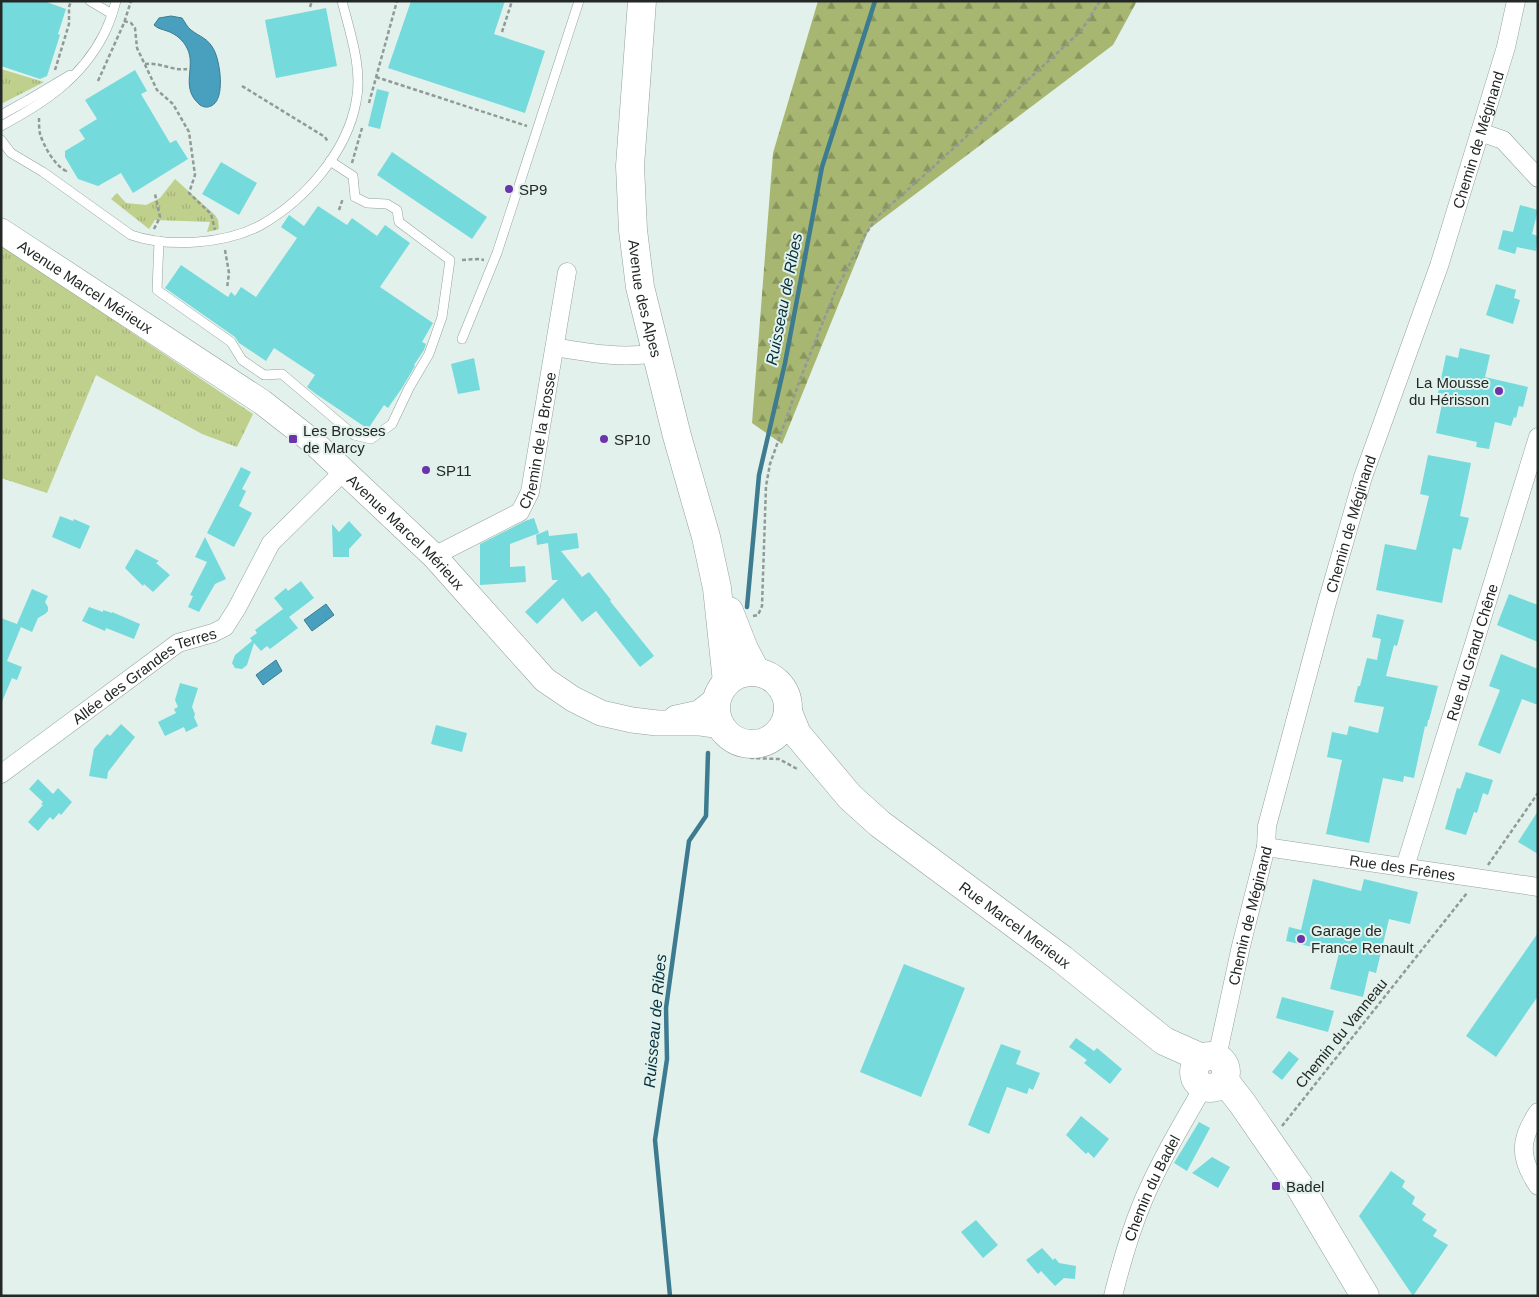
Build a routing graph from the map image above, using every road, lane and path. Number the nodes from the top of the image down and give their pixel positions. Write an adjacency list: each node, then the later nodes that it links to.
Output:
1 (71, 1): 20 (path)
2 (90, 1): 13 (lane)
3 (116, 1): 13 (lane)
4 (131, 1): 14 (path)
5 (312, 1): 12 (path)
6 (342, 1): 29 (lane)
7 (512, 1): 15 (path)
8 (579, 1): 26 (lane)
9 (642, 1): 44 (main road, Avenue des Alpes)
10 (1100, 1): 49 (path)
11 (1516, 1): 27 (street, Chemin de Méginand)
12 (310, 7)
13 (112, 14): 18 (lane)
14 (124, 21): 16 (path); 21 (path)
15 (502, 32)
16 (144, 64): 17 (path); 36 (path)
17 (187, 69)
18 (79, 70): 20 (lane); 23 (lane)
19 (376, 77): 26 (path)
20 (60, 81): 24 (lane)
21 (98, 81)
22 (242, 86): 29 (path)
23 (38, 105): 25 (lane); 32 (path)
24 (1, 115)
25 (1, 126)
26 (538, 130): 42 (lane)
27 (1480, 132): 31 (street); 60 (street, Chemin de Méginand)
28 (1, 140): 32 (lane)
29 (336, 152): 30 (lane)
30 (330, 161): 36 (lane); 38 (lane)
31 (1538, 178)
32 (58, 182): 37 (lane)
33 (155, 194): 34 (path)
34 (154, 230)
35 (1, 231): 46 (main road, Avenue Marcel Mérieux)
36 (220, 238): 37 (lane); 41 (path)
37 (159, 241): 38 (lane)
38 (450, 260): 39 (path)
39 (487, 261)
40 (567, 272): 43 (street, Chemin de la Brosse)
41 (227, 288)
42 (462, 340)
43 (555, 347): 44 (street); 47 (street, Chemin de la Brosse)
44 (656, 353): 48 (main road, Avenue des Alpes)
45 (1538, 437): 61 (street, Rue du Grand Chêne)
46 (344, 470): 47 (main road, Avenue Marcel Mérieux); 57 (street, Allée des Grandes Terres)
47 (434, 556): 53 (main road, Avenue Marcel Mérieux)
48 (717, 588): 50 (main road, Avenue des Alpes); 51 (main road, Avenue des Alpes)
49 (762, 606)
50 (756, 672): 51 (main road); 52 (main road)
51 (722, 691): 53 (main road, Avenue Marcel Mérieux); 54 (main road)
52 (788, 712): 55 (main road); 58 (main road, Rue Marcel Merieux)
53 (657, 723): 54 (main road, Avenue Marcel Mérieux)
54 (718, 734): 55 (main road); 56 (path)
55 (767, 742): 58 (main road, Rue Marcel Merieux)
56 (804, 773)
57 (1, 774)
58 (836, 782): 64 (main road, Rue Marcel Merieux)
59 (1538, 793): 62 (path, Chemin du Vanneau)
60 (1266, 847): 61 (street, Rue des Frênes); 64 (street, Chemin de Méginand)
61 (1405, 867): 62 (street, Rue des Frênes)
62 (1478, 879): 63 (street, Rue des Frênes); 66 (path, Chemin du Vanneau)
63 (1538, 887)
64 (1212, 1070): 66 (main road, Rue Marcel Merieux); 68 (street, Chemin du Badel)
65 (1538, 1112): 67 (street)
66 (1268, 1142): 69 (main road, Rue Marcel Merieux)
67 (1538, 1186)
68 (1113, 1296)
69 (1365, 1296)

